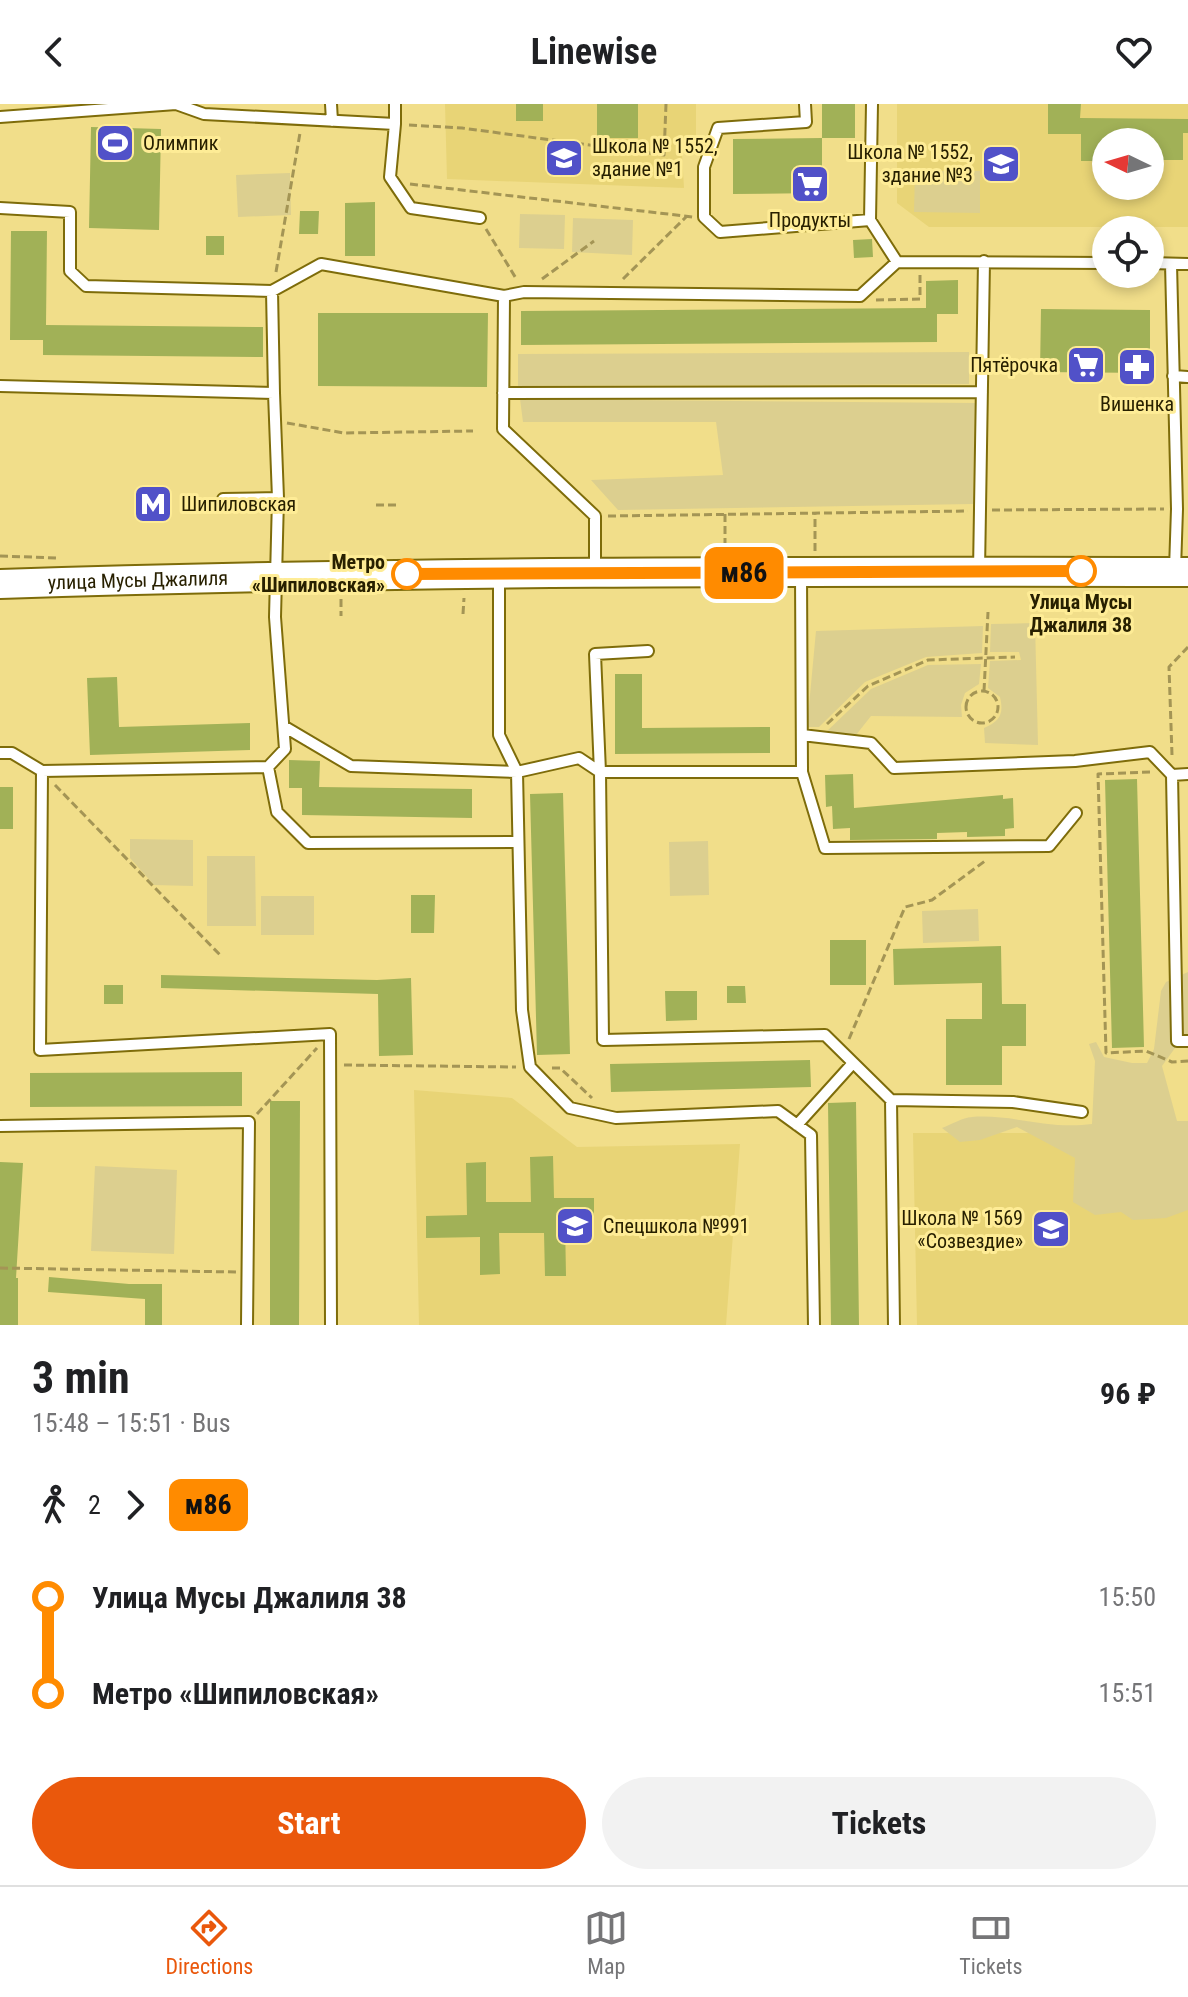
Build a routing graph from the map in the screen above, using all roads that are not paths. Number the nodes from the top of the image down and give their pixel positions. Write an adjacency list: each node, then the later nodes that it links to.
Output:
1 (331, 104): 7 (lane)
2 (395, 104): 8 (lane)
3 (805, 104): 11 (lane)
4 (872, 104): 11 (lane)
5 (75, 108): 6 (lane); 7 (lane)
6 (0, 117)
7 (332, 121): 8 (lane)
8 (395, 124): 10 (lane)
9 (0, 208): 18 (lane)
10 (480, 218)
11 (870, 220): 13 (lane)
12 (984, 261): 13 (lane); 14 (lane); 23 (lane)
13 (897, 262): 19 (lane)
14 (1092, 263)
15 (1164, 264): 16 (lane)
16 (1171, 264): 17 (lane); 20 (lane)
17 (1188, 264)
18 (272, 291): 19 (lane); 24 (lane)
19 (504, 296): 25 (lane)
20 (1173, 376): 21 (lane); 29 (lane)
21 (1188, 377)
22 (0, 386): 24 (lane)
23 (982, 392): 25 (lane); 31 (lane)
24 (274, 393): 26 (lane)
25 (503, 393): 32 (lane)
26 (278, 498): 27 (lane); 33 (lane)
27 (223, 499)
28 (801, 572): 31 (main road, улица Мусы Джалиля); 32 (main road, улица Мусы Джалиля); 37 (lane)
29 (1181, 572): 31 (main road, улица Мусы Джалиля)
30 (499, 573): 32 (main road, улица Мусы Джалиля); 33 (main road, улица Мусы Джалиля); 42 (lane)
31 (979, 573)
32 (595, 574)
33 (275, 575): 34 (main road, улица Мусы Джалиля); 36 (lane)
34 (0, 584)
35 (648, 651): 43 (lane)
36 (285, 727): 39 (lane); 42 (lane)
37 (802, 735): 41 (lane); 44 (lane)
38 (0, 753): 40 (lane)
39 (268, 767): 40 (lane); 47 (lane)
40 (42, 771): 55 (lane)
41 (1169, 771): 45 (lane); 48 (lane)
42 (517, 772): 43 (lane); 47 (lane)
43 (600, 772): 44 (lane); 49 (lane)
44 (802, 772): 46 (lane)
45 (1188, 774)
46 (1076, 813)
47 (518, 842): 52 (lane)
48 (1188, 1041)
49 (853, 1063): 50 (lane); 52 (lane)
50 (891, 1100): 51 (lane); 57 (lane)
51 (1082, 1112)
52 (797, 1125): 56 (lane)
53 (0, 1126): 54 (lane)
54 (247, 1325)
55 (331, 1325)
56 (814, 1325)
57 (894, 1325)

